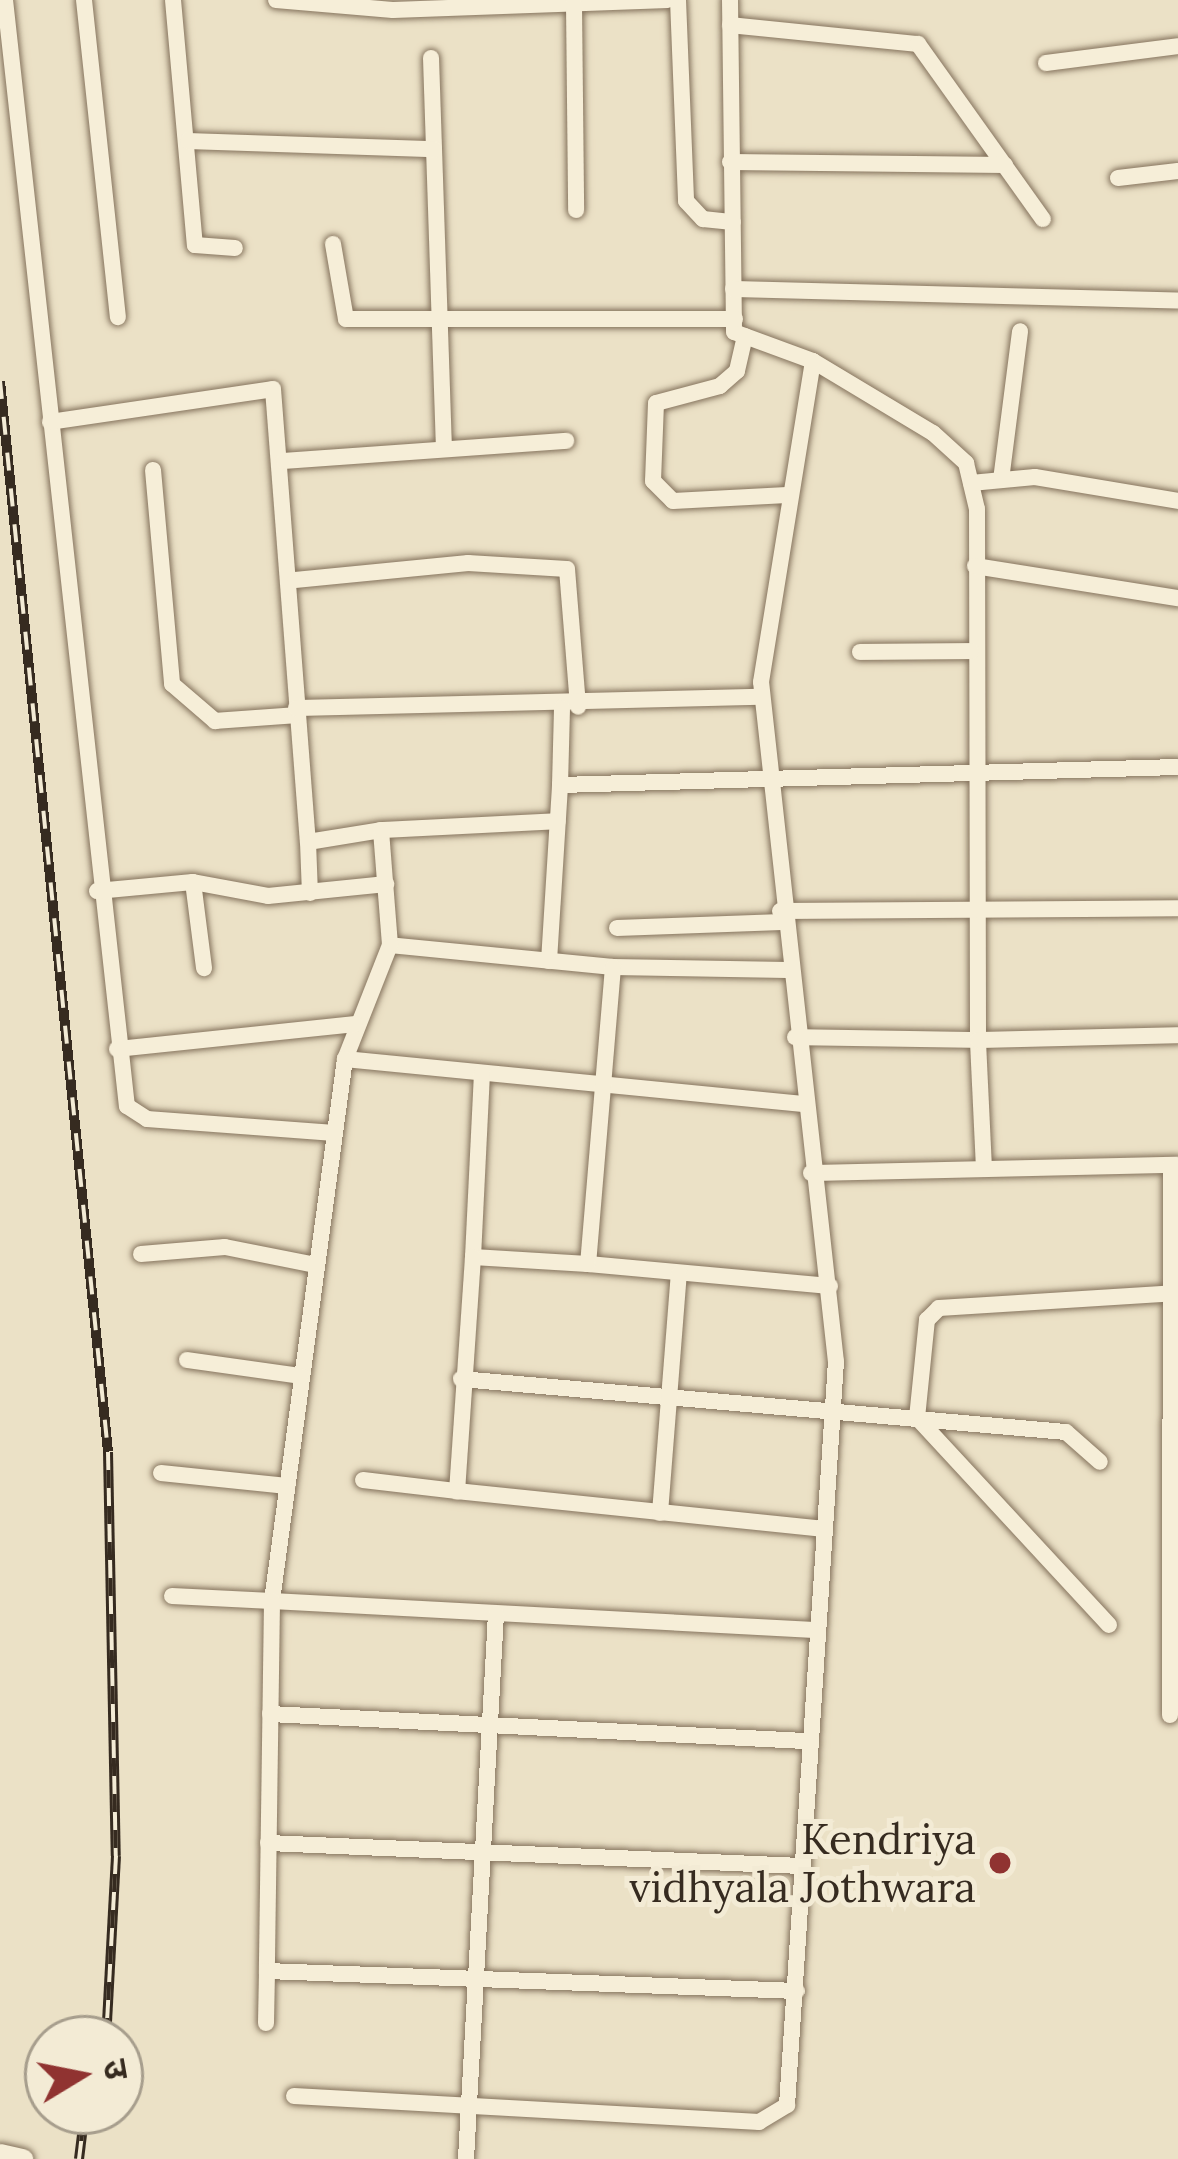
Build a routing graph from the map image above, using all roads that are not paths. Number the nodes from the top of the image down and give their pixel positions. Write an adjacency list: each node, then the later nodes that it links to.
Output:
1 (5, 0): 33 (street)
2 (84, 0): 27 (street)
3 (173, 0): 14 (street)
4 (276, 0): 9 (street)
5 (668, 0): 8 (street)
6 (678, 0): 22 (street)
7 (730, 0): 10 (street)
8 (600, 2): 9 (street)
9 (574, 4): 20 (street)
10 (730, 25): 16 (street); 17 (street)
11 (1178, 46): 13 (street)
12 (431, 58): 15 (street)
13 (1046, 63)
14 (188, 142): 15 (street); 24 (street)
15 (434, 149): 29 (street)
16 (730, 162): 17 (street); 22 (street)
17 (1005, 166): 21 (street)
18 (1178, 171): 19 (street)
19 (1118, 178)
20 (576, 210)
21 (1042, 219)
22 (733, 222): 25 (street)
23 (333, 244): 29 (street)
24 (235, 248)
25 (733, 289): 26 (street); 28 (street)
26 (1178, 301)
27 (118, 317)
28 (735, 319): 29 (street); 31 (street)
29 (439, 320): 35 (street)
30 (1020, 331): 38 (street)
31 (746, 336): 32 (street); 40 (street)
32 (813, 361): 39 (street); 40 (street)
33 (50, 422): 36 (street); 59 (street)
34 (566, 441): 35 (street)
35 (444, 447): 36 (street)
36 (284, 460): 43 (street)
37 (153, 470): 49 (street)
38 (1001, 481): 39 (street); 41 (street)
39 (971, 483): 42 (street)
40 (787, 495): 47 (street)
41 (1178, 501)
42 (975, 566): 44 (street); 45 (street)
43 (295, 580): 48 (street); 49 (street)
44 (1178, 598)
45 (971, 651): 46 (street); 52 (street)
46 (860, 652)
47 (761, 697): 48 (street); 51 (street)
48 (570, 707): 49 (street); 53 (street)
49 (296, 711): 56 (street)
50 (1178, 767): 52 (street)
51 (765, 774): 52 (street); 53 (street); 63 (street)
52 (977, 775): 62 (street)
53 (560, 785): 54 (street)
54 (558, 821): 55 (street); 66 (street)
55 (381, 830): 56 (street); 58 (street)
56 (308, 842): 60 (street)
57 (194, 882): 59 (street); 60 (street); 68 (street)
58 (386, 884): 60 (street); 65 (street)
59 (97, 891): 74 (street)
60 (310, 893)
61 (1178, 908): 62 (street)
62 (979, 911): 63 (street); 73 (street)
63 (781, 916): 64 (street); 69 (street)
64 (617, 928)
65 (390, 945): 66 (street); 70 (street)
66 (549, 961): 67 (street)
67 (613, 967): 69 (street); 77 (street)
68 (204, 968)
69 (787, 970): 72 (street)
70 (355, 1024): 74 (street); 75 (street)
71 (1178, 1035): 73 (street)
72 (795, 1037): 73 (street); 78 (street)
73 (978, 1040): 81 (street)
74 (117, 1049): 79 (street)
75 (345, 1059): 76 (street); 79 (street)
76 (482, 1073): 77 (street); 84 (street)
77 (606, 1084): 78 (street); 86 (street)
78 (803, 1104): 82 (street)
79 (334, 1133): 85 (street)
80 (1175, 1165): 81 (street); 89 (street)
81 (984, 1169): 82 (street)
82 (811, 1173): 88 (street)
83 (141, 1254): 85 (street)
84 (473, 1256): 86 (street); 92 (street)
85 (316, 1264): 91 (street)
86 (588, 1264): 87 (street)
87 (679, 1274): 88 (street); 93 (street)
88 (830, 1286): 94 (street)
89 (1175, 1293): 95 (street); 96 (street)
90 (187, 1360): 91 (street)
91 (301, 1376): 100 (street)
92 (460, 1379): 93 (street); 101 (street)
93 (671, 1402): 94 (street); 102 (street)
94 (834, 1415): 95 (street); 103 (street)
95 (917, 1418): 97 (street); 108 (street)
96 (1176, 1428): 104 (street)
97 (1100, 1462)
98 (161, 1473): 100 (street)
99 (363, 1480): 101 (street)
100 (287, 1486): 106 (street)
101 (457, 1491): 102 (street)
102 (660, 1513): 103 (street)
103 (824, 1529): 109 (street)
104 (1176, 1557): 110 (street)
105 (172, 1595): 106 (street)
106 (272, 1601): 107 (street); 111 (street)
107 (496, 1614): 109 (street); 113 (street)
108 (1108, 1625)
109 (814, 1630): 114 (street)
110 (1176, 1663): 112 (street)
111 (270, 1714): 113 (street); 115 (street)
112 (1170, 1715)
113 (491, 1724): 114 (street); 116 (street)
114 (804, 1741): 117 (street)
115 (268, 1843): 116 (street); 118 (street)
116 (484, 1851): 117 (street); 119 (street)
117 (802, 1866): 120 (street)
118 (267, 1971): 119 (street); 121 (street)
119 (478, 1976): 120 (street); 123 (street)
120 (797, 1990): 123 (street)
121 (266, 2023)
122 (294, 2096): 123 (street)
123 (470, 2104): 126 (street)
124 (0, 2154): 125 (street)
125 (22, 2159)
126 (466, 2159)

